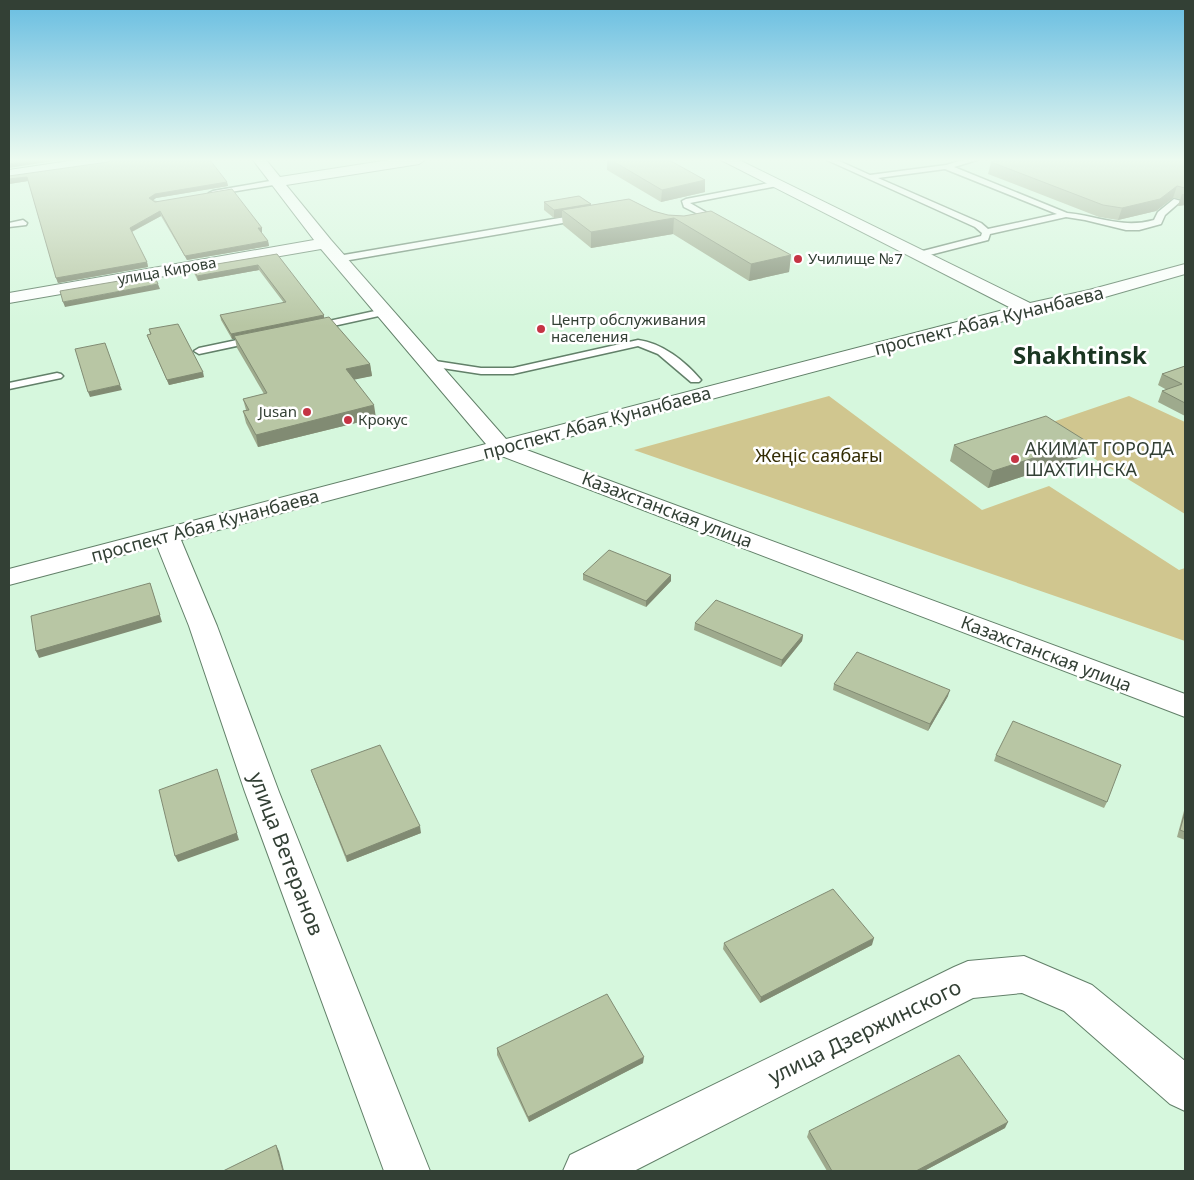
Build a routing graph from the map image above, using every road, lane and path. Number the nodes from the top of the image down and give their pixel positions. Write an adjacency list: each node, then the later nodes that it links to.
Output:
1 (302, 215): 12 (street, Казахстанская улица)
2 (706, 215): 9 (lane)
3 (837, 215): 13 (street)
4 (955, 215): 11 (lane)
5 (1066, 215): 6 (lane); 11 (lane)
6 (1160, 215)
7 (591, 216): 14 (lane)
8 (22, 223): 10 (lane)
9 (700, 224)
10 (9, 226)
11 (986, 232): 13 (lane)
12 (325, 244): 14 (street, Казахстанская улица); 17 (street, улица Кирова)
13 (918, 255): 18 (street)
14 (338, 259): 20 (street, Казахстанская улица)
15 (1185, 259): 18 (street, проспект Абая Кунанбаева)
16 (1185, 269): 19 (street, проспект Абая Кунанбаева)
17 (9, 298)
18 (1009, 300): 19 (street); 26 (street, проспект Абая Кунанбаева)
19 (1028, 309): 28 (street, проспект Абая Кунанбаева)
20 (384, 312): 21 (lane); 24 (street, Казахстанская улица)
21 (306, 328)
22 (267, 336): 23 (lane)
23 (199, 350)
24 (429, 363): 26 (lane); 28 (street, Казахстанская улица)
25 (57, 376): 27 (lane)
26 (694, 380): 28 (street, проспект Абая Кунанбаева)
27 (9, 386)
28 (494, 440): 29 (street, проспект Абая Кунанбаева); 30 (street, проспект Абая Кунанбаева); 32 (street, Казахстанская улица)
29 (166, 536): 31 (street, проспект Абая Кунанбаева); 35 (street, улица Ветеранов)
30 (9, 561)
31 (9, 578)
32 (1185, 706)
33 (1185, 1090): 34 (street, улица Дзержинского)
34 (608, 1166)
35 (407, 1171)

